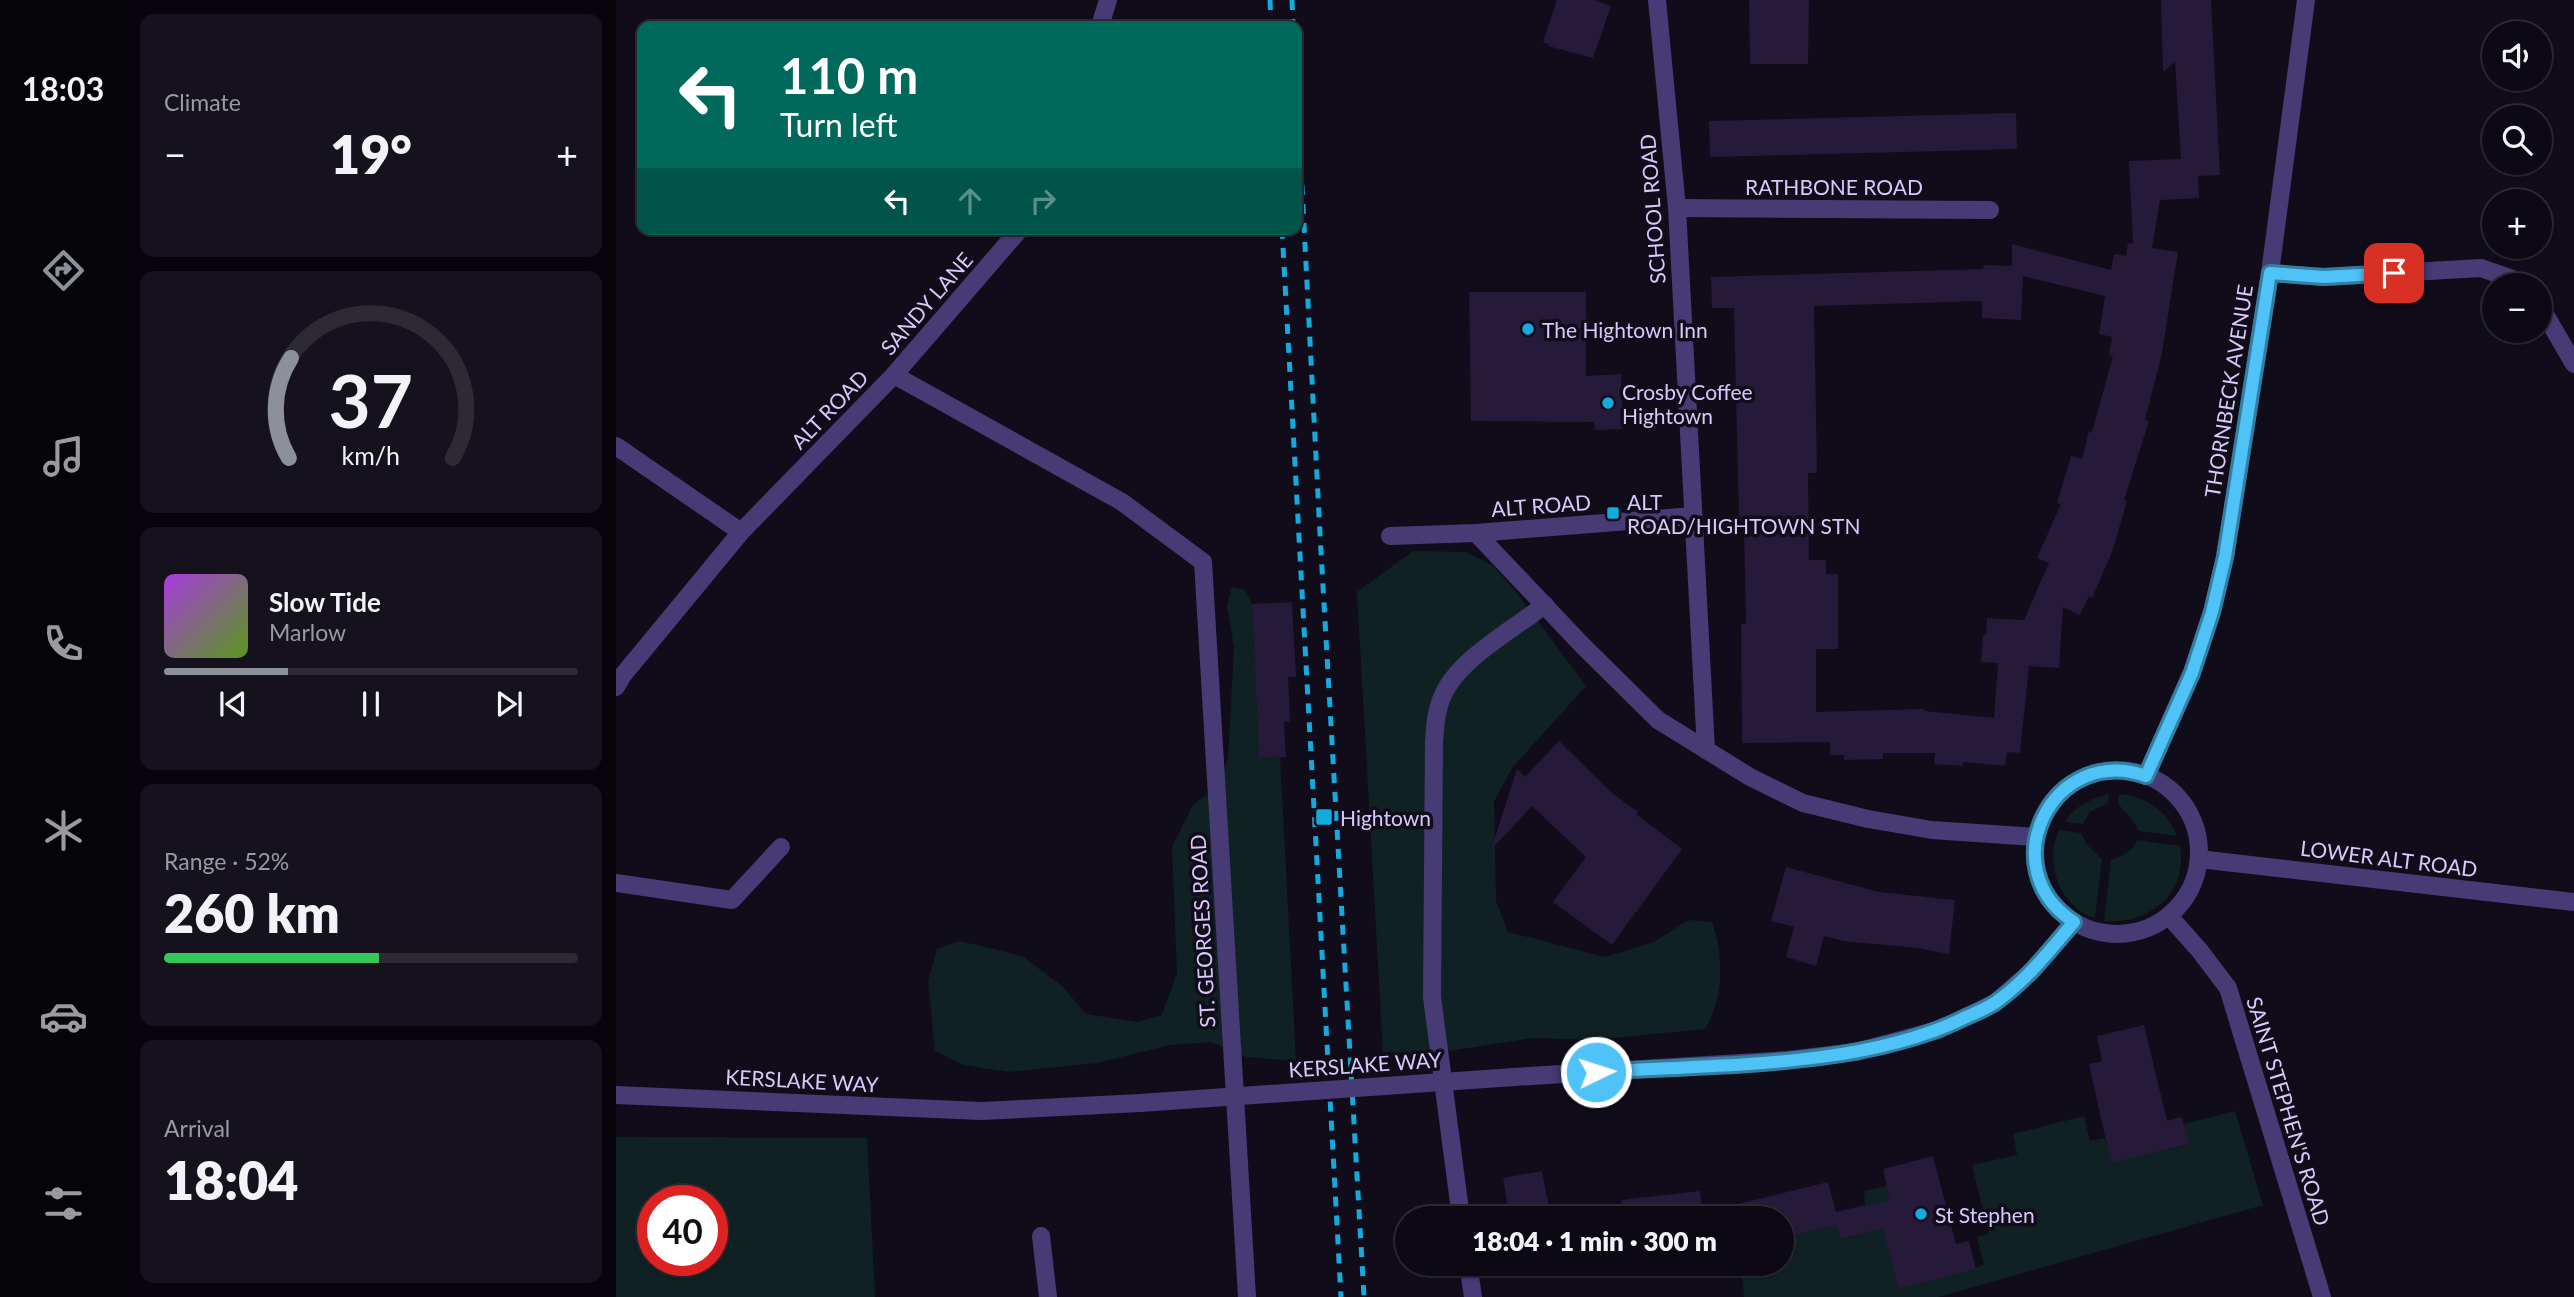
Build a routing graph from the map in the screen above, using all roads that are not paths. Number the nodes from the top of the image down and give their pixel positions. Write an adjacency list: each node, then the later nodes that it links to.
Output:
1 (1108, 0): 4 (street)
2 (1657, 0): 5 (street, SCHOOL ROAD)
3 (2306, 0): 8 (street, THORNBECK AVENUE)
4 (1102, 21)
5 (1677, 208): 6 (street, RATHBONE ROAD); 14 (street, SCHOOL ROAD)
6 (1990, 210)
7 (1015, 235): 12 (street, SANDY LANE)
8 (2270, 273): 9 (street); 22 (street, THORNBECK AVENUE)
9 (2495, 273)
10 (2552, 326): 11 (street)
11 (2574, 364)
12 (894, 374): 15 (street, ALT ROAD); 18 (street, ALT ROAD)
13 (616, 446): 15 (street)
14 (1693, 516): 16 (street, ALT ROAD); 21 (street, SCHOOL ROAD)
15 (741, 532): 20 (street, ALT ROAD)
16 (1476, 533): 17 (street, ALT ROAD); 19 (street, ALT ROAD)
17 (1390, 536)
18 (1203, 562): 36 (street, ST. GEORGES ROAD)
19 (1545, 605): 21 (street); 31 (street)
20 (616, 687)
21 (1706, 750): 23 (street)
22 (2146, 776): 23 (street); 25 (street)
23 (2036, 837): 29 (street)
24 (781, 847): 26 (street)
25 (2199, 859): 27 (street, LOWER ALT ROAD); 28 (street)
26 (616, 883)
27 (2574, 902)
28 (2169, 916): 29 (street); 38 (street, SAINT STEPHEN'S ROAD)
29 (2074, 922): 30 (street, KERSLAKE WAY, bridge)
30 (616, 1094)
31 (1459, 1206)
32 (1041, 1236): 34 (street)
33 (1470, 1276): 37 (street)
34 (1048, 1297)
35 (1239, 1297): 36 (street)
36 (1247, 1297)
37 (1473, 1297)
38 (2322, 1297)

